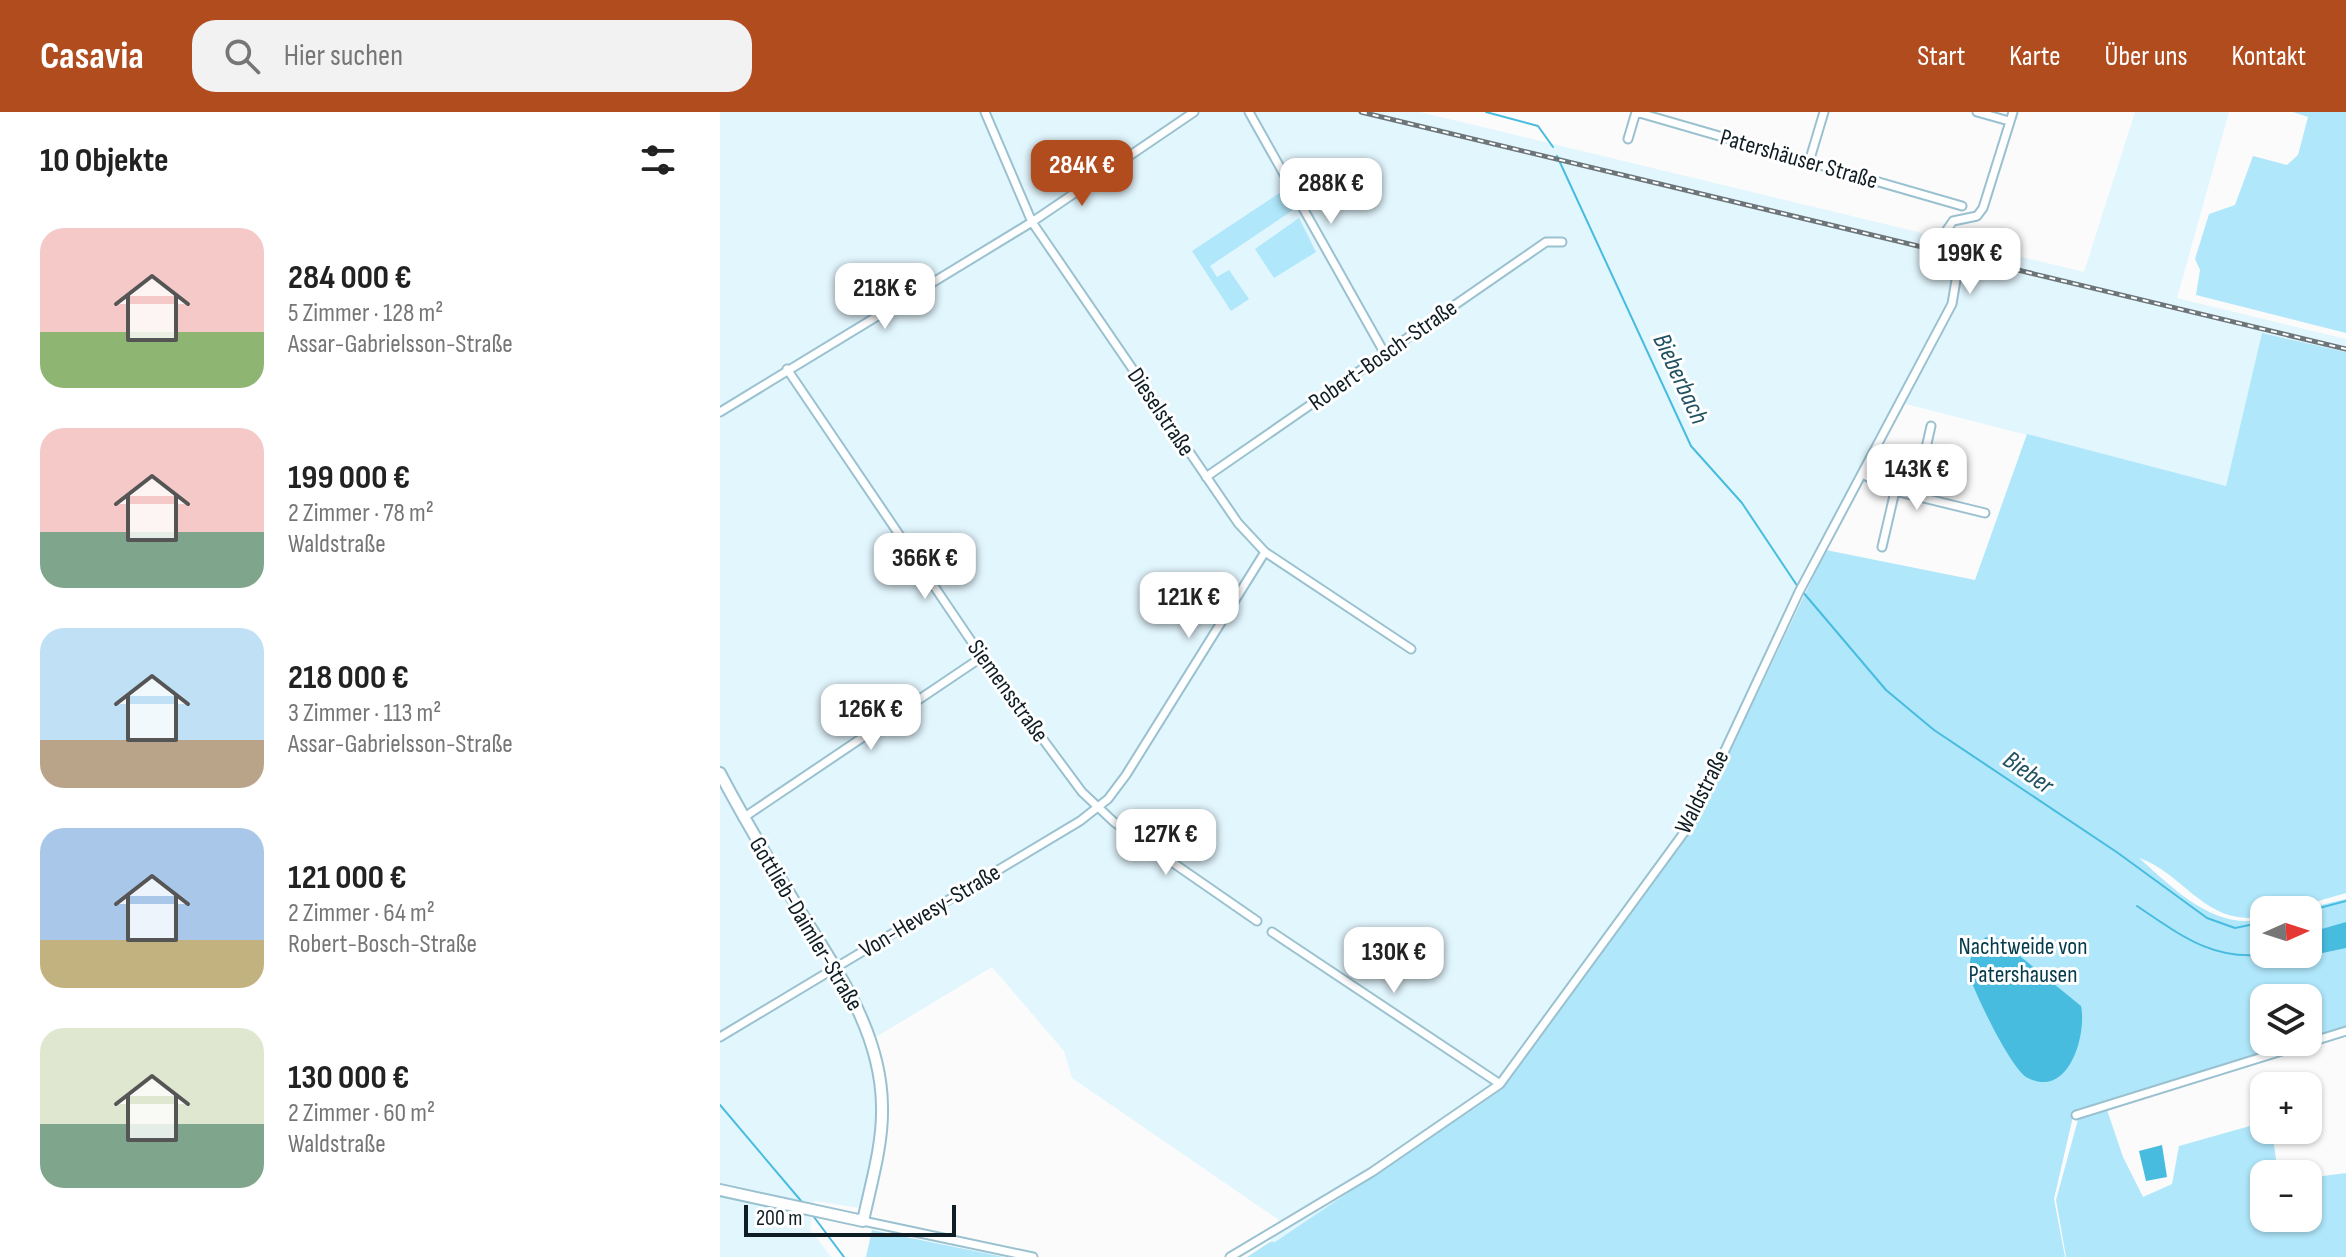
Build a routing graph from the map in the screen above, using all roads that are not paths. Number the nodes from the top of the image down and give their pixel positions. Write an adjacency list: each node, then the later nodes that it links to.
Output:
1 (985, 112): 12 (street, Dieselstraße)
2 (1194, 112): 12 (street)
3 (1249, 112): 14 (street)
4 (1636, 112): 9 (street); 10 (street, Patershäuser Straße)
5 (1824, 112): 10 (street)
6 (1977, 112): 8 (street)
7 (2013, 112): 8 (street, Waldstraße)
8 (2009, 121): 18 (street, Waldstraße)
9 (1628, 139)
10 (1809, 162): 11 (street, Patershäuser Straße)
11 (1962, 206)
12 (1032, 222): 15 (street); 19 (street, Dieselstraße)
13 (1562, 242): 14 (street, Robert-Bosch-Straße)
14 (1385, 354): 19 (street, Robert-Bosch-Straße)
15 (787, 369): 16 (street); 26 (street, Siemensstraße)
16 (720, 412)
17 (1931, 426): 21 (street)
18 (1862, 474): 20 (street); 35 (street, Waldstraße)
19 (1206, 477): 24 (street, Dieselstraße)
20 (1895, 491): 21 (street); 23 (street)
21 (1915, 496): 22 (street)
22 (1985, 513)
23 (1882, 547)
24 (1265, 552): 25 (street, Dieselstraße); 28 (street)
25 (1411, 649)
26 (982, 657): 28 (street, Siemensstraße); 29 (street)
27 (720, 773): 29 (street, Gottlieb-Daimler-Straße)
28 (1096, 806): 30 (street, Siemensstraße); 32 (street, Von-Hevesy-Straße)
29 (743, 818): 32 (street, Gottlieb-Daimler-Straße)
30 (1257, 921)
31 (1272, 932): 35 (street)
32 (835, 968): 34 (street, Von-Hevesy-Straße); 38 (street, Gottlieb-Daimler-Straße)
33 (2346, 1031): 36 (street)
34 (720, 1037)
35 (1500, 1084): 40 (street, Waldstraße)
36 (2076, 1115)
37 (720, 1190): 38 (street)
38 (863, 1221): 39 (street)
39 (1033, 1257)
40 (1230, 1257)

